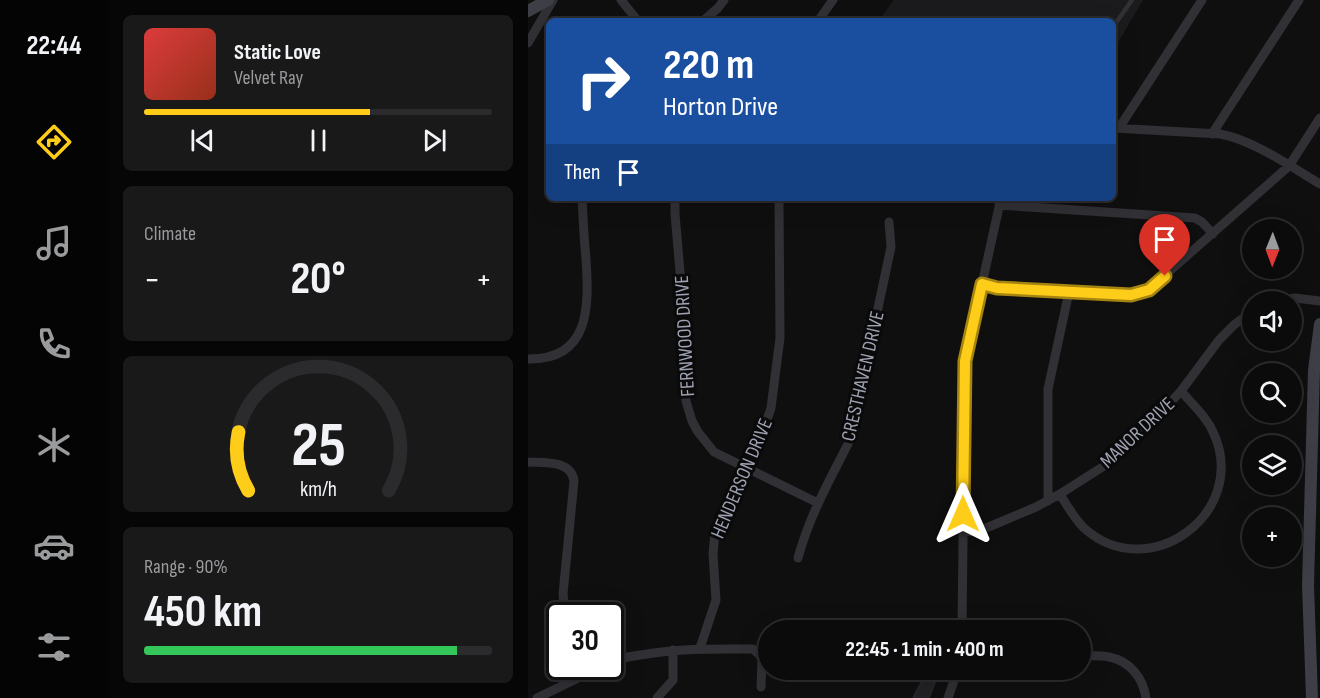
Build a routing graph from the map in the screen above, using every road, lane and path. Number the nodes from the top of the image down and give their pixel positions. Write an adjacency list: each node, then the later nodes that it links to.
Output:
1 (548, 0): 9 (street)
2 (553, 0): 14 (street)
3 (621, 0): 10 (street)
4 (724, 0): 11 (street)
5 (833, 0): 12 (street)
6 (1132, 0): 13 (lane)
7 (1202, 0): 16 (street)
8 (1299, 0): 17 (street)
9 (528, 11)
10 (636, 18)
11 (706, 18)
12 (820, 18)
13 (1116, 23)
14 (528, 43)
15 (1320, 118): 18 (street)
16 (1116, 128): 17 (street)
17 (1212, 134): 18 (street)
18 (1289, 166): 19 (street); 25 (street)
19 (1320, 184)
20 (582, 201): 32 (street)
21 (779, 201): 35 (street, HENDERSON DRIVE)
22 (1000, 202): 25 (street); 26 (street)
23 (675, 204): 35 (street, FERNWOOD DRIVE)
24 (889, 222): 38 (street, CRESTHAVEN DRIVE)
25 (1213, 234): 27 (street)
26 (982, 284): 27 (street); 39 (street)
27 (1069, 292): 37 (street)
28 (1302, 299): 29 (street)
29 (1320, 301)
30 (1242, 319): 33 (street, MANOR DRIVE)
31 (1320, 324): 50 (street)
32 (528, 359)
33 (1180, 391): 36 (street, MANOR DRIVE); 36 (street)
34 (528, 462): 41 (street)
35 (745, 468): 38 (street, FERNWOOD DRIVE); 43 (street, HENDERSON DRIVE)
36 (1060, 494): 37 (street, MANOR DRIVE)
37 (1048, 501): 39 (street, MANOR DRIVE)
38 (818, 503): 40 (street, CRESTHAVEN DRIVE)
39 (963, 532): 42 (street)
40 (798, 558)
41 (564, 602)
42 (962, 620)
43 (700, 648): 44 (street); 49 (street)
44 (673, 650): 46 (street); 53 (street)
45 (1091, 656): 55 (street)
46 (624, 657)
47 (576, 680): 51 (street)
48 (954, 680): 54 (street)
49 (761, 687)
50 (1312, 694)
51 (552, 695): 52 (street)
52 (537, 698)
53 (657, 698)
54 (948, 698)
55 (1146, 698)

